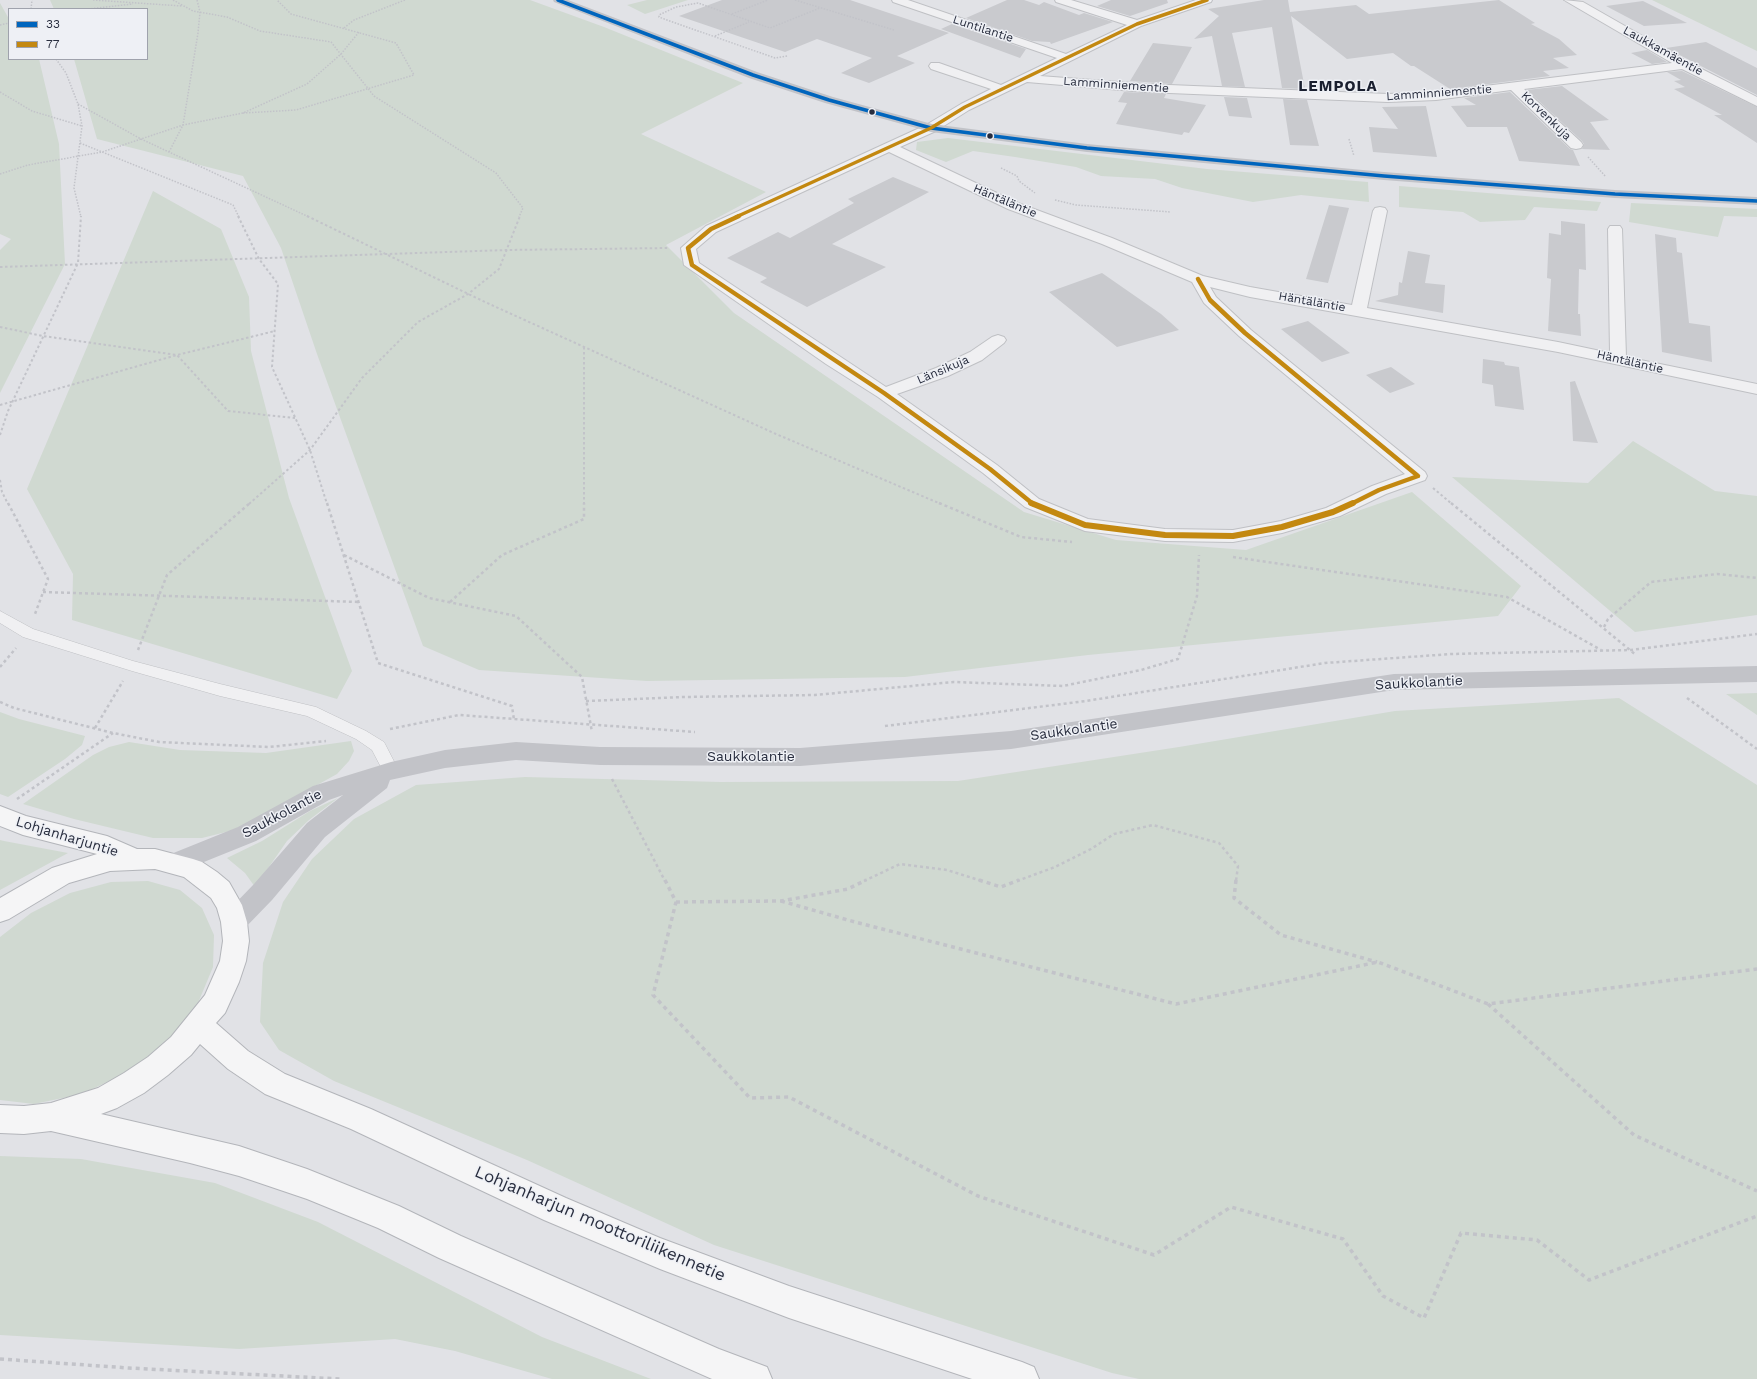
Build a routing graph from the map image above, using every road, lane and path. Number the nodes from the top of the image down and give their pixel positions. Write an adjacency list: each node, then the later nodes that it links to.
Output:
1 (93, 0): 13 (path)
2 (173, 0): 14 (path)
3 (197, 0): 17 (path)
4 (277, 0): 21 (path)
5 (405, 0): 21 (path)
6 (558, 0): 41 (street)
7 (768, 0): 18 (path)
8 (796, 0): 16 (path)
9 (897, 0): 27 (street, Luntilantie)
10 (1060, 0): 20 (street)
11 (1207, 0): 20 (street)
12 (1569, 0): 29 (street, Laukkamäentie)
13 (140, 3): 14 (path); 15 (path)
14 (185, 6): 17 (path)
15 (97, 8)
16 (820, 8): 19 (path); 22 (path)
17 (200, 12): 25 (path); 39 (path)
18 (732, 14): 19 (path); 24 (path)
19 (750, 21): 24 (path)
20 (1137, 24): 27 (street)
21 (343, 28): 23 (path)
22 (894, 30)
23 (359, 32): 25 (path); 33 (path)
24 (715, 36): 26 (path)
25 (341, 54): 33 (path); 38 (path)
26 (787, 56)
27 (1068, 58): 31 (street)
28 (57, 60): 37 (path)
29 (1684, 64): 32 (street, Lamminniementie); 36 (street, Laukkamäentie)
30 (935, 66): 34 (street)
31 (1025, 78): 32 (street, Lamminniementie); 34 (street)
32 (1515, 87): 45 (street, Korvenkuja)
33 (368, 89): 38 (path); 61 (path)
34 (1002, 89): 41 (street)
35 (0, 92): 40 (path)
36 (1757, 102)
37 (78, 104): 40 (path); 42 (path)
38 (243, 113): 39 (path)
39 (183, 125): 42 (path); 48 (path)
40 (82, 126): 44 (path)
41 (931, 128): 46 (street); 56 (street)
42 (141, 139): 47 (path); 48 (path)
43 (1349, 139): 50 (path)
44 (80, 143): 47 (path); 49 (path)
45 (1576, 145): 53 (path)
46 (888, 147): 60 (street); 66 (street, Häntäläntie)
47 (102, 152): 49 (path); 63 (path)
48 (170, 152): 62 (path)
49 (78, 157): 52 (path); 64 (path)
50 (1354, 157)
51 (1001, 168): 54 (path)
52 (0, 174)
53 (1607, 182)
54 (1036, 193)
55 (1054, 200): 58 (path)
56 (1757, 201)
57 (1380, 211): 68 (street)
58 (1171, 212)
59 (1615, 229): 75 (street)
60 (688, 248): 61 (path); 77 (street)
61 (506, 250): 62 (path); 67 (path)
62 (386, 255): 63 (path); 67 (path)
63 (259, 259): 64 (path); 70 (path)
64 (78, 263): 65 (path); 71 (path)
65 (0, 267)
66 (1198, 279): 68 (street, Häntäläntie); 83 (street)
67 (468, 294): 73 (path); 82 (path)
68 (1359, 310): 75 (street, Häntäläntie)
69 (0, 327): 71 (path)
70 (275, 331): 74 (path); 80 (path)
71 (43, 336): 74 (path); 78 (path)
72 (998, 340): 77 (street, Länsikuja)
73 (584, 347): 85 (path); 93 (path)
74 (177, 355): 78 (path); 80 (path)
75 (1618, 359): 76 (street, Häntäläntie)
76 (1757, 389)
77 (884, 393): 83 (street)
78 (13, 401): 79 (path); 81 (path)
79 (0, 405)
80 (296, 418): 82 (path)
81 (0, 435)
82 (310, 450): 86 (path); 91 (path)
83 (1418, 476): 95 (path)
84 (0, 480): 90 (path)
85 (1075, 542)
86 (344, 555): 92 (path); 93 (path)
87 (1206, 555): 104 (path)
88 (1227, 557): 99 (path)
89 (1757, 578): 95 (path)
90 (43, 592): 91 (path); 96 (path)
91 (159, 596): 92 (path); 100 (path)
92 (359, 602): 106 (path)
93 (449, 602): 104 (path)
94 (0, 616): 96 (lane)
95 (1604, 627): 98 (path)
96 (28, 633): 100 (lane); 101 (path)
97 (1757, 634): 98 (path)
98 (1631, 650): 99 (path); 103 (path)
99 (1603, 651): 108 (path)
100 (132, 666): 109 (path); 112 (lane)
101 (0, 668)
102 (1757, 674): 103 (street, Saukkolantie)
103 (1658, 677): 113 (path); 114 (street, Saukkolantie)
104 (586, 701): 107 (path)
105 (0, 702): 109 (path)
106 (514, 720): 107 (path); 112 (path)
107 (590, 725): 110 (path); 114 (path)
108 (884, 726)
109 (95, 728): 111 (path)
110 (700, 732)
111 (113, 733): 112 (path); 116 (path)
112 (360, 735): 115 (lane)
113 (1757, 749)
114 (600, 756): 115 (street, Saukkolantie); 120 (path)
115 (391, 771): 118 (street, Saukkolantie); 122 (street, Saukkolantie)
116 (7, 808): 117 (highway, Lohjanharjuntie)
117 (133, 859): 118 (highway); 121 (highway)
118 (175, 862): 122 (highway)
119 (781, 901): 120 (path); 123 (path); 123 (path)
120 (676, 902): 130 (path)
121 (0, 911)
122 (234, 922): 126 (highway)
123 (1378, 962): 125 (path)
124 (1757, 969): 125 (path)
125 (1488, 1004): 129 (path)
126 (199, 1026): 127 (highway); 134 (highway, Lohjanharjun moottoriliikennetie)
127 (52, 1117): 128 (highway); 133 (highway)
128 (0, 1119)
129 (1757, 1191)
130 (1757, 1216)
131 (0, 1359): 132 (path)
132 (340, 1379)
133 (755, 1379)
134 (1022, 1379)

